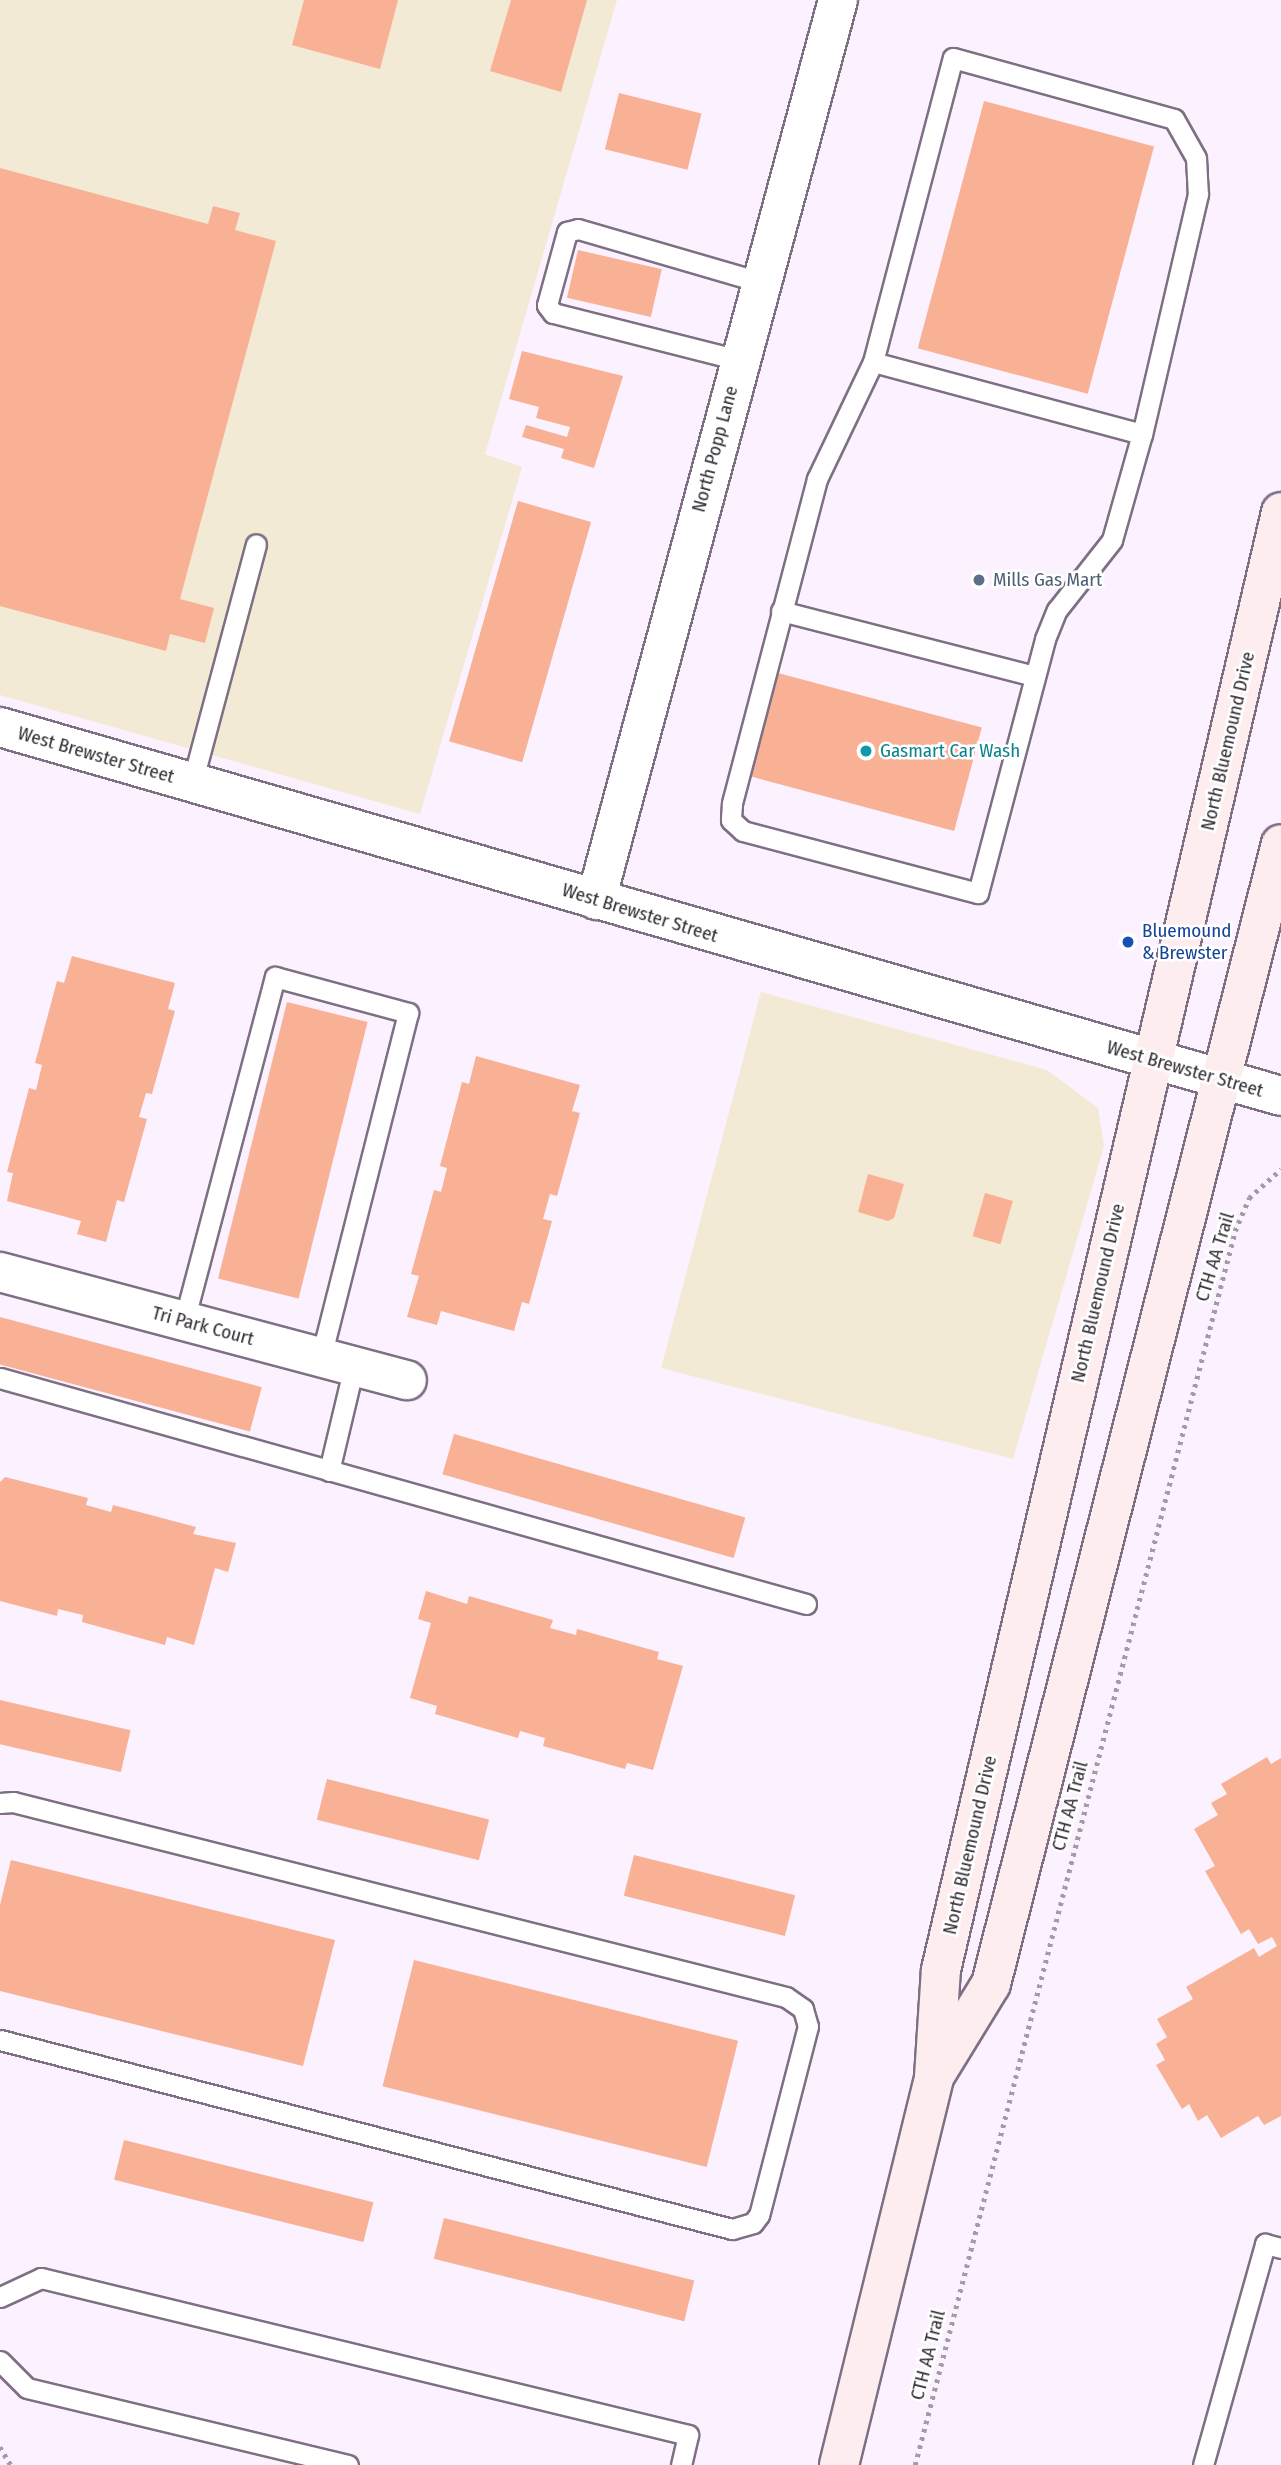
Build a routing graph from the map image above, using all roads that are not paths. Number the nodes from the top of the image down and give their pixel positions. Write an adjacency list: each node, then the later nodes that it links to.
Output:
1 (838, 0): 2 (street, North Popp Lane)
2 (760, 282): 3 (street, North Popp Lane); 3 (lane)
3 (739, 360): 13 (street, North Popp Lane)
4 (873, 362): 5 (lane); 5 (lane); 8 (lane)
5 (1142, 435): 9 (lane)
6 (1281, 512): 14 (main road, North Bluemound Drive)
7 (256, 544): 11 (lane)
8 (781, 611): 9 (lane); 9 (lane)
9 (1035, 676)
10 (0, 727): 11 (street, West Brewster Street)
11 (192, 783): 13 (street, West Brewster Street)
12 (1281, 844): 15 (main road, North Bluemound Drive)
13 (596, 900): 14 (street, West Brewster Street)
14 (1152, 1060): 15 (street, West Brewster Street); 26 (main road, North Bluemound Drive)
15 (1222, 1079): 16 (street, West Brewster Street); 26 (main road, North Bluemound Drive)
16 (1281, 1096)
17 (0, 1272): 18 (street, Tri Park Court)
18 (184, 1321): 19 (street, Tri Park Court); 19 (lane)
19 (337, 1361): 21 (street, Tri Park Court); 22 (lane)
20 (0, 1378): 22 (lane)
21 (407, 1380)
22 (329, 1471): 23 (lane)
23 (806, 1604)
24 (0, 1804): 25 (lane)
25 (0, 2040)
26 (934, 2077): 32 (main road, North Bluemound Drive)
27 (1281, 2248): 33 (lane)
28 (0, 2297): 31 (lane)
29 (0, 2361): 30 (lane)
30 (348, 2465)
31 (681, 2465)
32 (839, 2465)
33 (1203, 2465)

